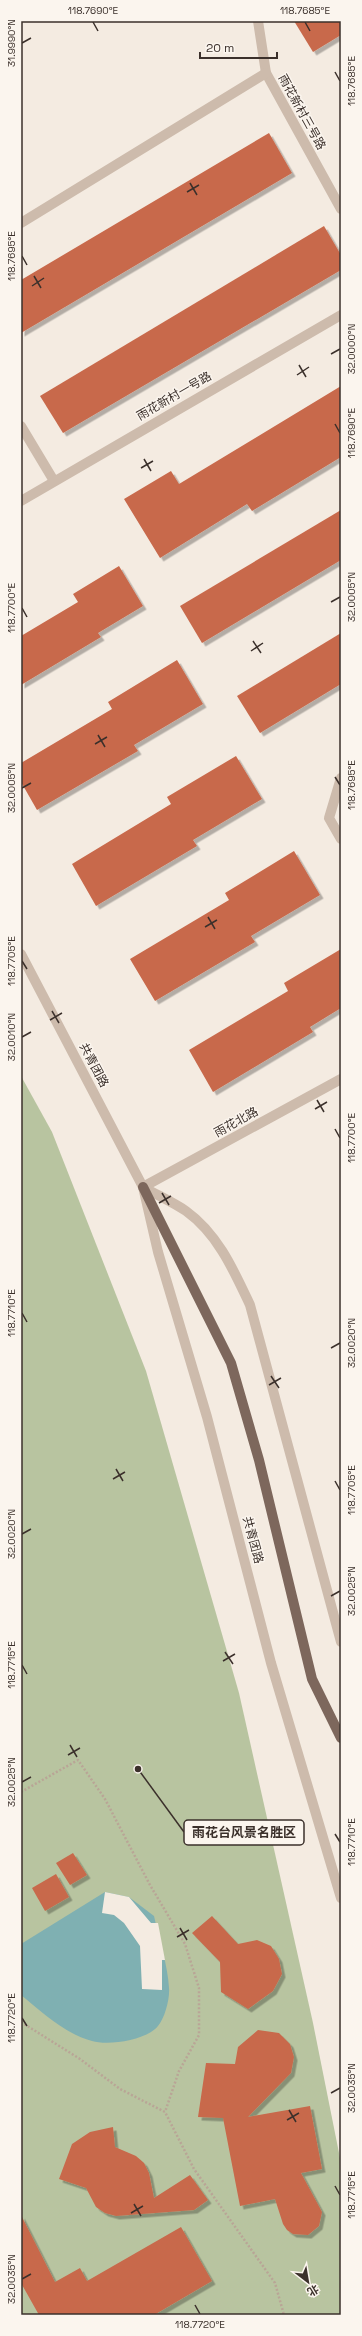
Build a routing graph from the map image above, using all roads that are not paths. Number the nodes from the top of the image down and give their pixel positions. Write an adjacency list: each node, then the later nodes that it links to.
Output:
1 (258, 21): 2 (street, 雨花新村三号路)
2 (266, 73): 3 (street, 雨花新村三号路); 4 (street)
3 (341, 209)
4 (21, 222)
5 (341, 315): 7 (street, 雨花新村一号路)
6 (21, 426): 7 (street)
7 (54, 481): 8 (street, 雨花新村一号路)
8 (21, 501)
9 (341, 778): 10 (street)
10 (341, 839)
11 (21, 954): 13 (street, 共青团路)
12 (341, 1079): 13 (street, 雨花北路)
13 (143, 1187): 14 (street); 15 (main road); 16 (street, 共青团路)
14 (341, 1642)
15 (341, 1738)
16 (341, 1898)

